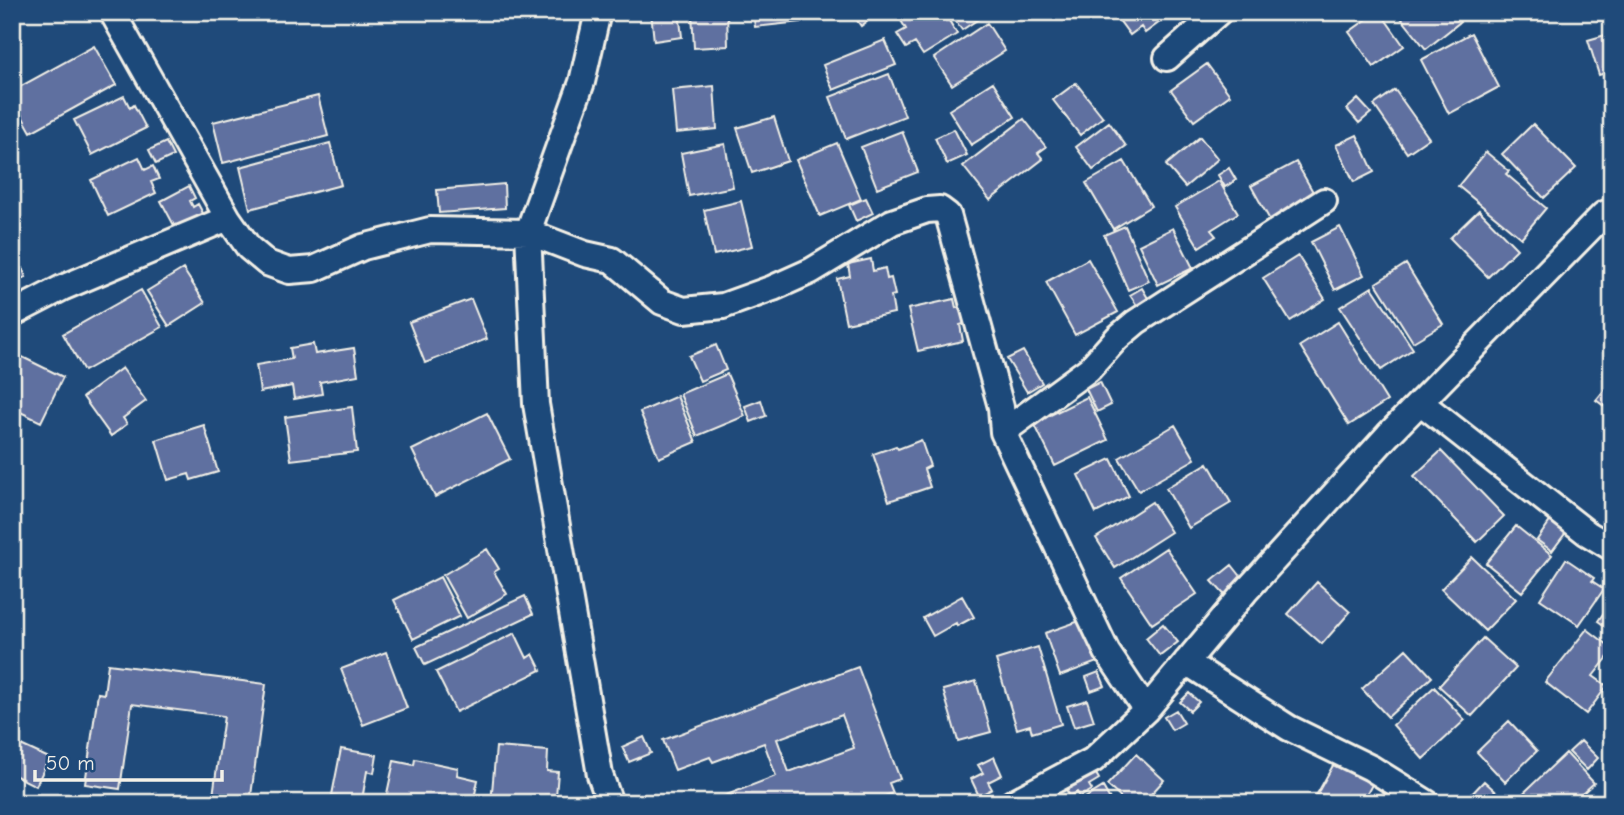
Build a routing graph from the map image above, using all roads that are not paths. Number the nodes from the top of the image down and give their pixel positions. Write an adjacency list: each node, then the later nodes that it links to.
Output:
1 (112, 12): 7 (street)
2 (598, 12): 8 (street)
3 (1219, 12): 4 (street)
4 (1167, 58)
5 (1324, 201): 11 (street)
6 (1612, 211): 10 (street)
7 (228, 218): 8 (street); 9 (street)
8 (528, 232): 11 (street); 15 (street)
9 (12, 314)
10 (1420, 402): 12 (street); 13 (street)
11 (1003, 432): 14 (street)
12 (1612, 548)
13 (1186, 662): 14 (street); 17 (street)
14 (1146, 710): 16 (street)
15 (610, 803)
16 (1012, 803)
17 (1427, 803)

